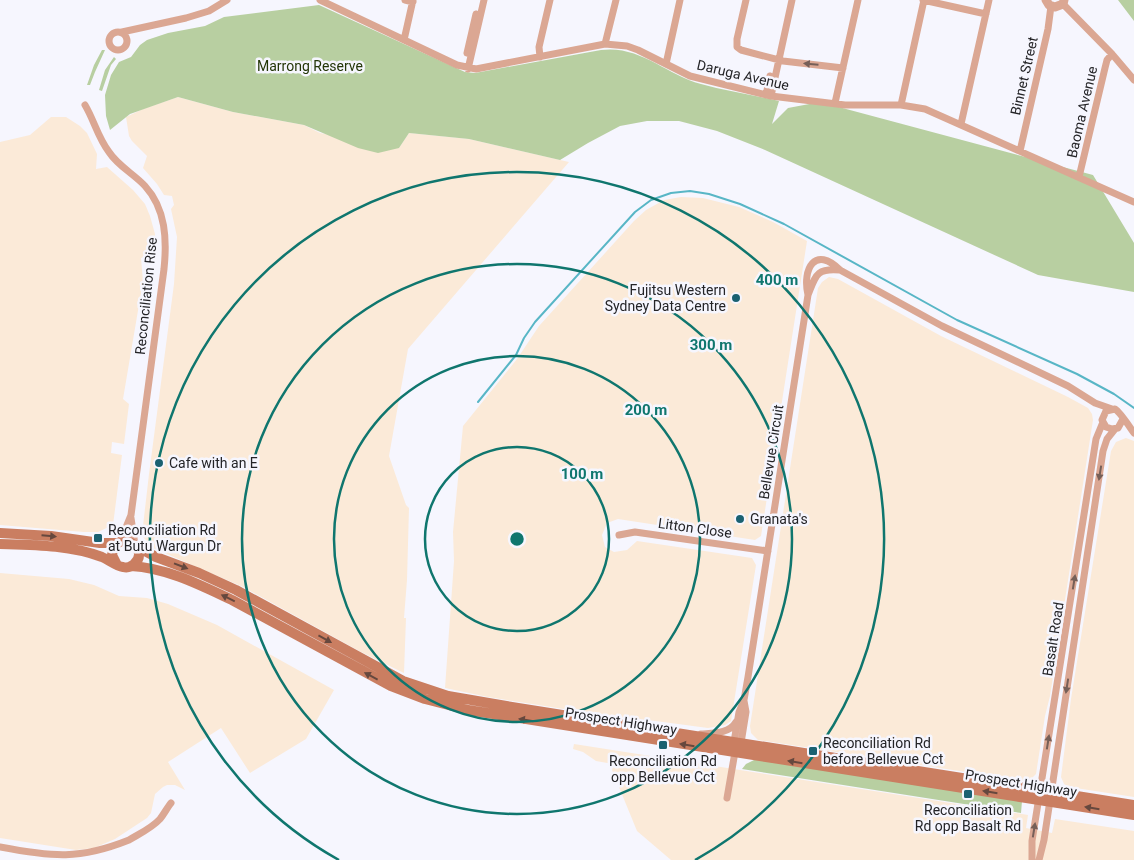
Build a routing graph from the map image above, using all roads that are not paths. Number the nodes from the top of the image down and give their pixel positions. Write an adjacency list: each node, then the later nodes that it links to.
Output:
1 (227, 0): 19 (street)
2 (320, 0): 21 (street)
3 (405, 0): 15 (street)
4 (479, 0): 28 (street)
5 (484, 0): 28 (street)
6 (550, 0): 25 (street)
7 (616, 0): 23 (street)
8 (680, 0): 27 (street)
9 (746, 0): 26 (street)
10 (788, 0): 26 (street)
11 (792, 0): 26 (street)
12 (858, 0): 29 (street)
13 (923, 0): 18 (street); 34 (street)
14 (989, 0): 18 (street)
15 (413, 1): 21 (street)
16 (1064, 2): 17 (street); 24 (street)
17 (1049, 3): 36 (street, Binnet Street)
18 (986, 14): 35 (street)
19 (141, 29): 20 (street); 22 (street)
20 (122, 32): 22 (street); 22 (street)
21 (404, 40): 28 (street)
22 (128, 42)
23 (605, 44): 25 (street, Daruga Avenue); 27 (street, Daruga Avenue)
24 (1112, 54): 30 (street); 37 (street, Baoma Avenue)
25 (540, 57): 28 (street, Daruga Avenue)
26 (776, 60): 29 (street, one-way to 26); 31 (street)
27 (666, 64): 31 (street, Daruga Avenue)
28 (466, 68)
29 (843, 68): 32 (street)
30 (1134, 80)
31 (768, 96): 32 (street, Daruga Avenue)
32 (835, 104): 34 (street, Daruga Avenue)
33 (85, 105): 45 (street, Reconciliation Rise)
34 (901, 105): 35 (street, Daruga Avenue)
35 (961, 124): 36 (street, Daruga Avenue)
36 (1020, 151): 37 (street, Daruga Avenue)
37 (1079, 177): 38 (street, Daruga Avenue)
38 (1134, 202)
39 (1094, 403): 40 (street, Bellevue Circuit); 42 (street); 51 (street, Bellevue Circuit)
40 (1112, 409): 41 (street); 42 (street)
41 (1123, 419): 43 (street); 44 (street)
42 (1103, 421): 43 (street); 54 (street, Basalt Road, one-way to 42)
43 (1116, 428): 44 (street); 55 (street, Basalt Road, one-way to 55)
44 (1134, 433)
45 (130, 515): 48 (street, Reconciliation Rise); 50 (street, Reconciliation Rise)
46 (0, 534): 48 (main road, one-way to 48)
47 (619, 535): 51 (street, Litton Close)
48 (119, 542): 50 (main road); 52 (main road)
49 (0, 544): 52 (main road)
50 (136, 546): 53 (main road); 58 (main road, Prospect Highway, one-way to 58)
51 (768, 551): 56 (street, Bellevue Circuit)
52 (116, 563): 53 (main road)
53 (131, 566): 59 (main road, Prospect Highway, one-way to 53)
54 (1062, 658): 55 (street); 60 (street, Basalt Road, one-way to 54)
55 (1071, 660): 61 (street, Basalt Road, one-way to 61)
56 (744, 700): 57 (street, Bellevue Circuit); 59 (street, Bellevue Circuit)
57 (738, 718): 58 (street); 59 (street, Bellevue Circuit)
58 (693, 736): 59 (main road, Prospect Highway)
59 (737, 746): 60 (main road, Prospect Highway); 62 (street)
60 (1039, 795): 61 (main road, Prospect Highway); 67 (street, Basalt Road, one-way to 60)
61 (1051, 797): 64 (main road, Prospect Highway); 65 (main road, Prospect Highway, one-way to 61); 68 (street, Basalt Road)
62 (728, 798)
63 (171, 802): 66 (street)
64 (1134, 805)
65 (1134, 815)
66 (0, 847)
67 (1032, 860)
68 (1039, 860)

